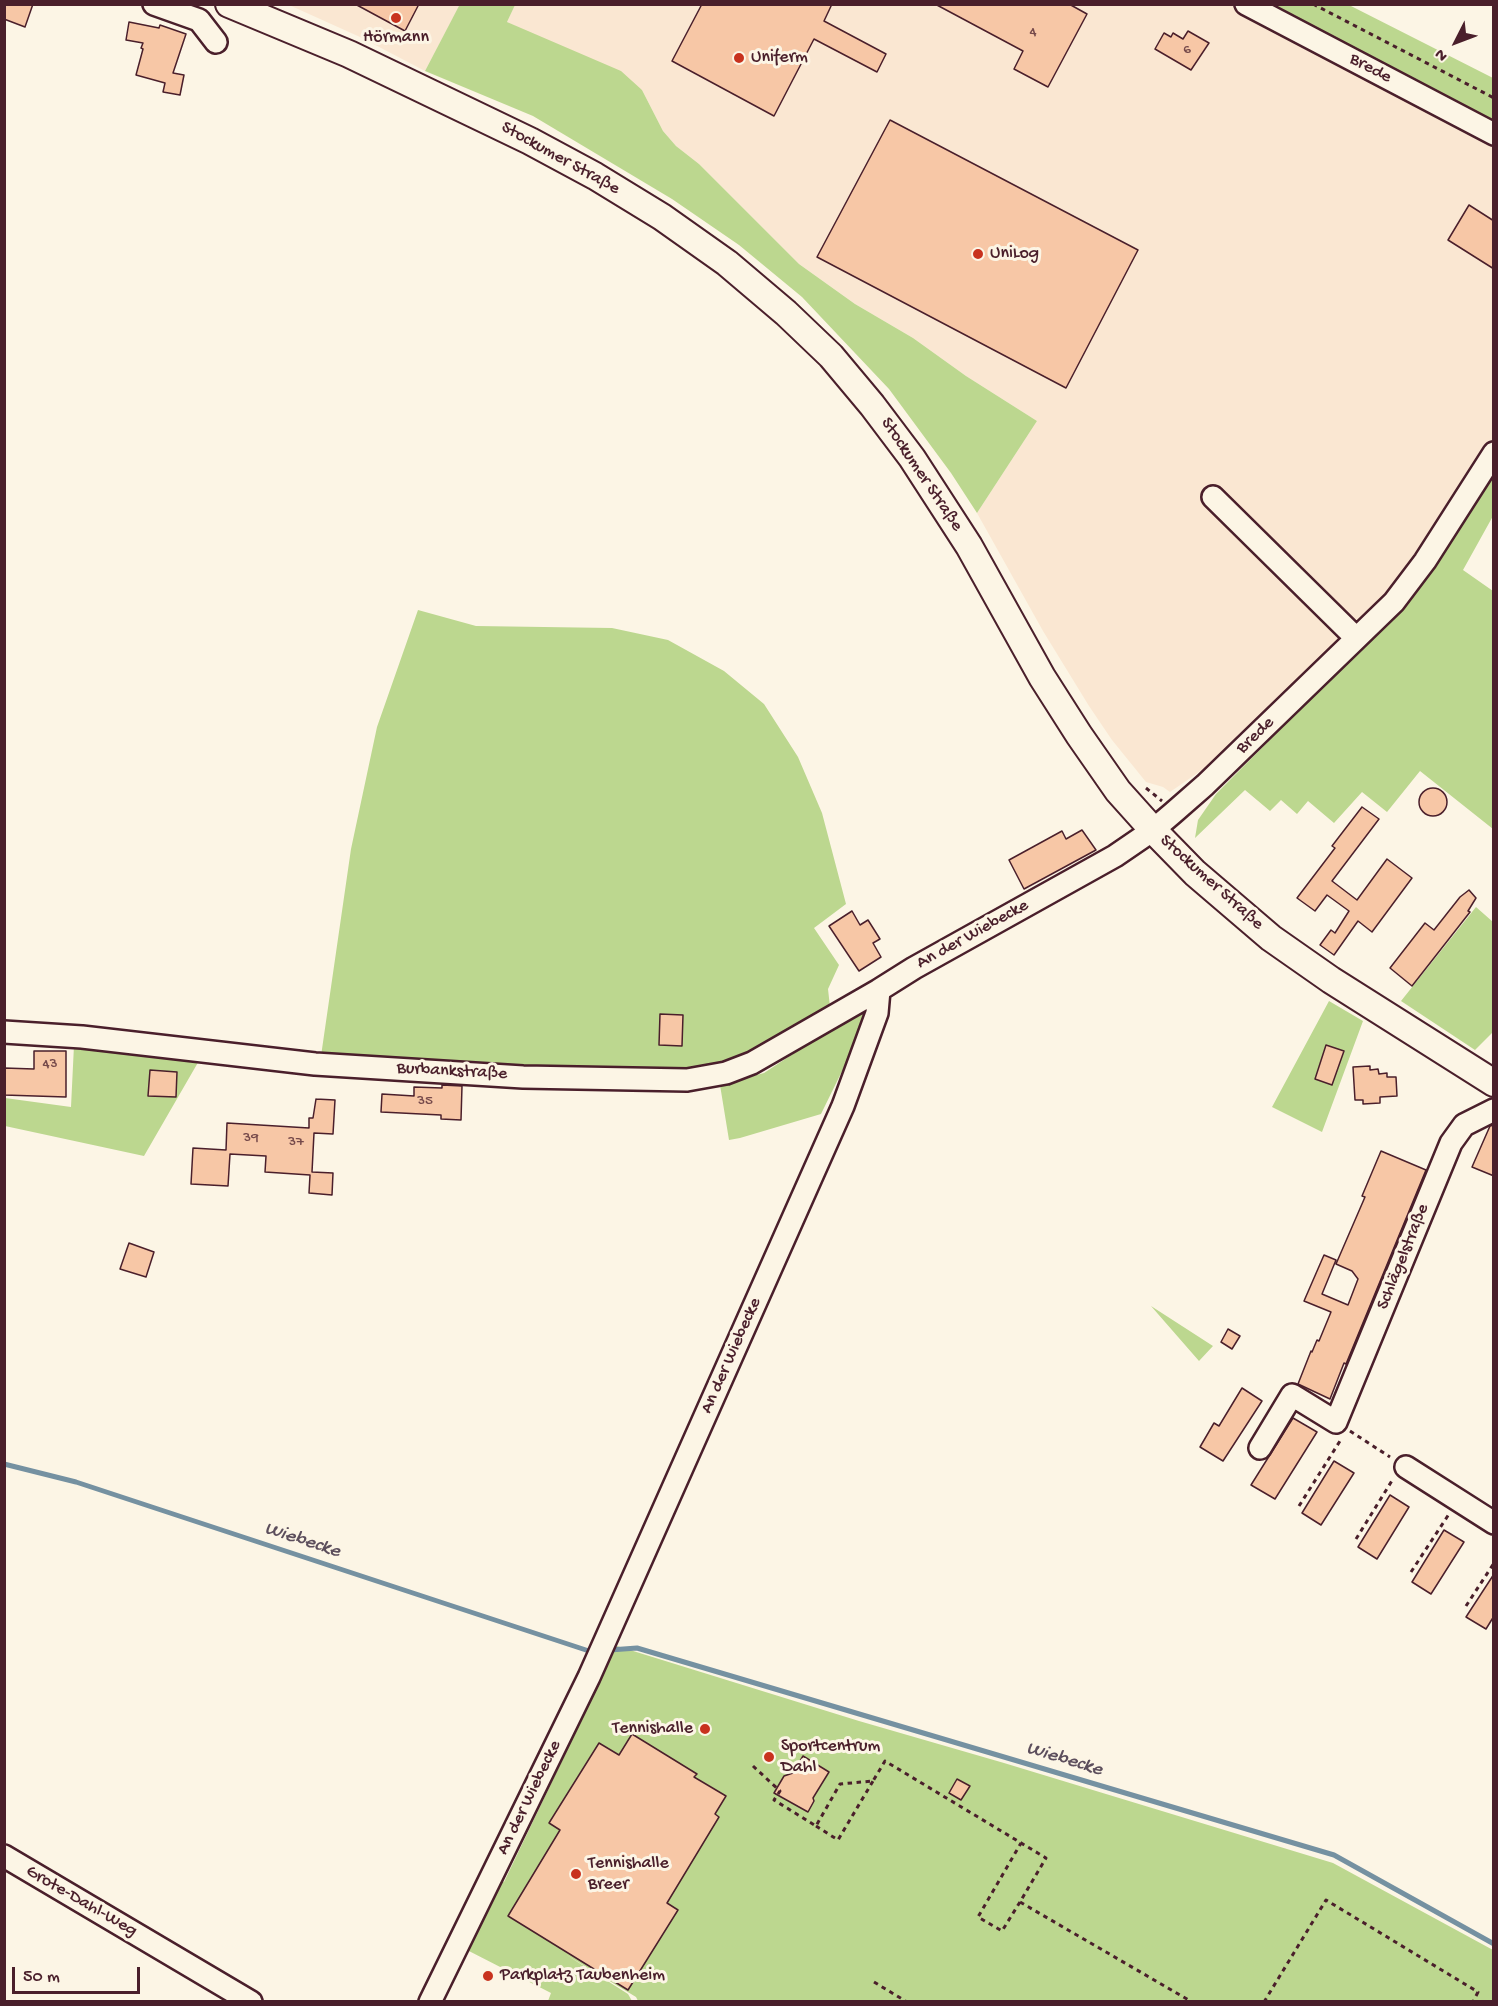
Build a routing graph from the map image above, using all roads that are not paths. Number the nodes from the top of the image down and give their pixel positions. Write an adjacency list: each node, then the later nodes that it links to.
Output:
1 (154, 4): 4 (street)
2 (229, 4): 9 (main road, Stockumer Straße)
3 (1246, 4): 5 (street, Brede)
4 (216, 42)
5 (1494, 134)
6 (1494, 453): 8 (street, Brede)
7 (1213, 497): 8 (street)
8 (1356, 638): 9 (street, Brede)
9 (1153, 830): 10 (street, An der Wiebecke); 12 (main road, Stockumer Straße)
10 (879, 990): 11 (street, Burbankstraße); 19 (street, An der Wiebecke)
11 (4, 1032)
12 (1494, 1083)
13 (1494, 1110): 14 (street, Schlägelstraße)
14 (1260, 1448)
15 (1404, 1466): 16 (street)
16 (1494, 1523)
17 (4, 1856): 18 (street, Grote-Dahl-Weg)
18 (251, 2001)
19 (430, 2001)

